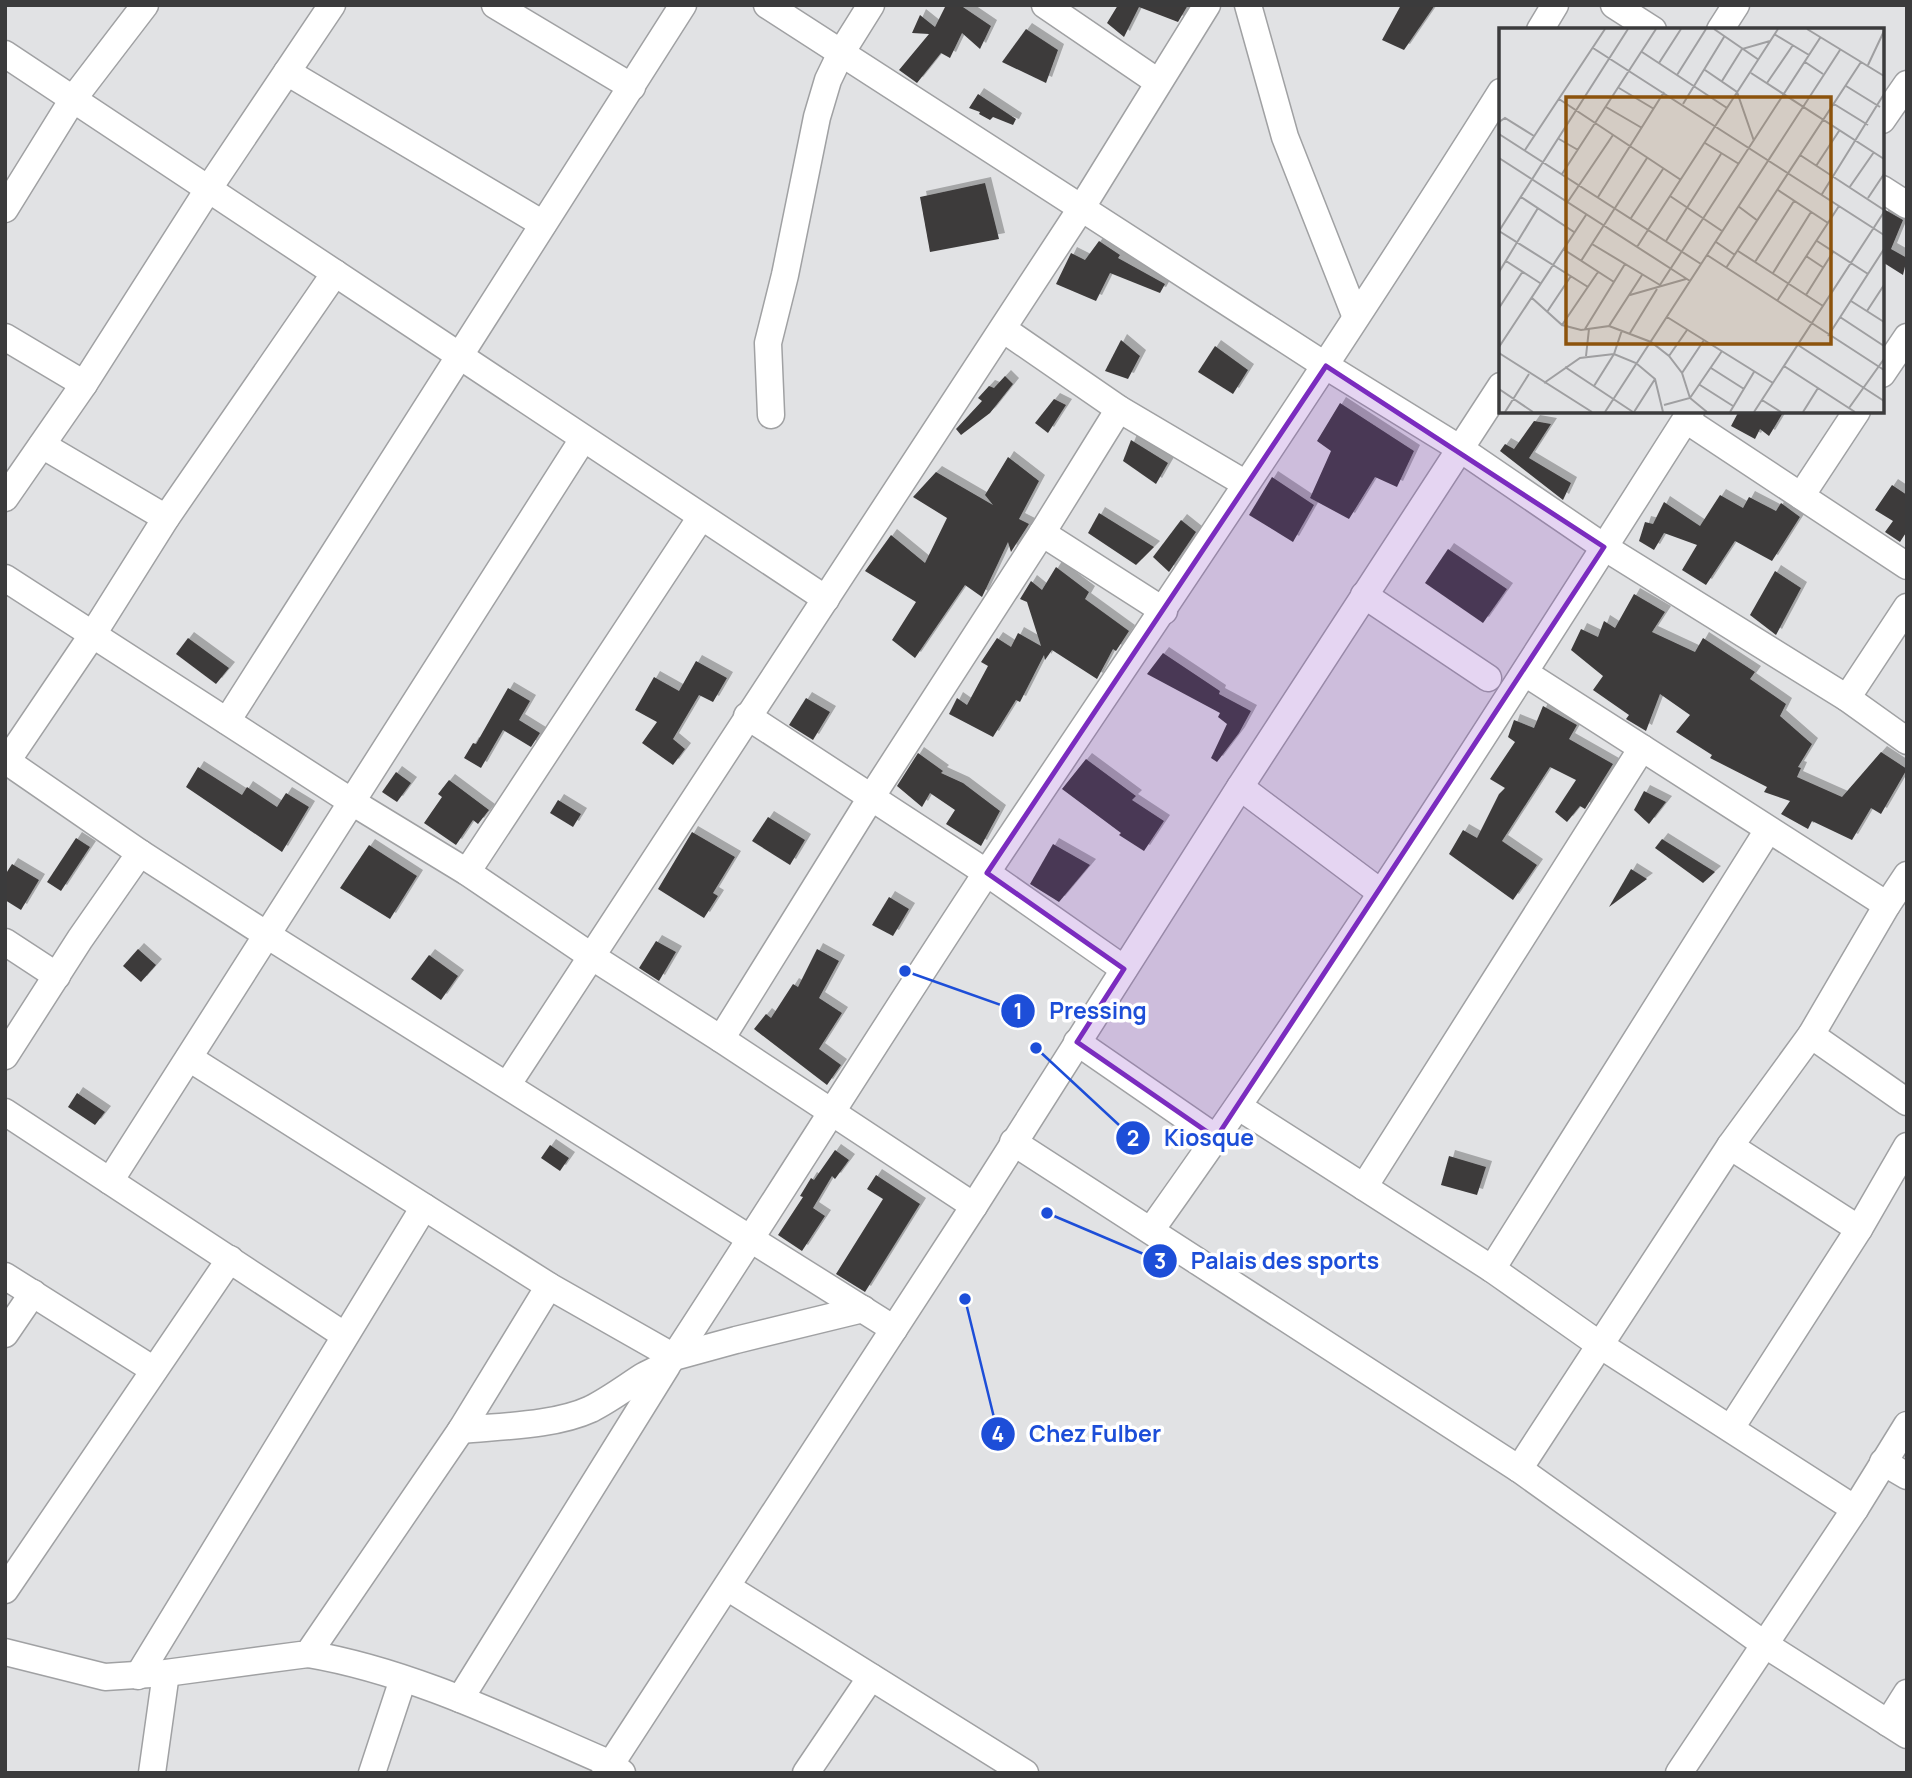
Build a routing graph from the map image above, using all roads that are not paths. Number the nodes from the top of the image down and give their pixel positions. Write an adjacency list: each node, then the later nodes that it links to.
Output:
1 (145, 5): 23 (street)
2 (332, 5): 18 (street)
3 (495, 5): 21 (street)
4 (682, 5): 21 (street)
5 (767, 5): 16 (street)
6 (871, 5): 16 (street)
7 (1045, 5): 19 (street)
8 (1207, 5): 19 (street)
9 (1248, 5): 32 (street)
10 (1555, 5): 13 (street)
11 (1615, 5): 14 (street)
12 (1736, 5): 15 (street)
13 (1541, 28)
14 (1650, 28)
15 (1721, 28)
16 (841, 53): 28 (street); 43 (street)
17 (5, 54): 23 (street)
18 (287, 72): 25 (street); 30 (street)
19 (1158, 82): 28 (street)
20 (1907, 84): 24 (street)
21 (632, 87): 30 (street)
22 (1499, 95): 32 (street)
23 (73, 100): 25 (street); 29 (street)
24 (1884, 117)
25 (209, 188): 31 (street); 39 (street)
26 (1884, 190): 27 (street)
27 (1907, 205)
28 (1083, 207): 33 (street); 37 (street)
29 (5, 209)
30 (543, 224): 36 (street)
31 (335, 273): 36 (street); 52 (street)
32 (1355, 315): 37 (street)
33 (1003, 329): 41 (street); 58 (street)
34 (5, 337): 39 (street)
35 (1907, 337): 38 (street)
36 (459, 356): 45 (street); 66 (street)
37 (1326, 366): 47 (street); 48 (street)
38 (1884, 371)
39 (84, 384): 46 (street)
40 (1499, 389): 47 (street)
41 (1119, 409): 48 (street); 53 (street)
42 (1856, 413): 49 (street)
43 (771, 415)
44 (1688, 415): 49 (street); 54 (street)
45 (583, 439): 51 (street); 72 (street)
46 (42, 445): 50 (street); 52 (street)
47 (1459, 448): 54 (street); 57 (street)
48 (1247, 484): 60 (street)
49 (1801, 496): 55 (street)
50 (5, 498)
51 (701, 517): 58 (street); 75 (street)
52 (166, 518): 61 (street)
53 (1042, 533): 60 (street); 71 (street)
54 (1604, 547): 62 (street); 64 (street)
55 (1907, 566)
56 (5, 578): 61 (street)
57 (1364, 596): 63 (street); 70 (street)
58 (825, 600): 65 (street)
59 (1907, 607): 64 (street)
60 (1164, 611): 76 (street)
61 (93, 634): 66 (street); 69 (street)
62 (1525, 674): 68 (street); 78 (street)
63 (1488, 678)
64 (1847, 698): 67 (street)
65 (747, 716): 71 (street); 82 (street)
66 (227, 721): 72 (street)
67 (1907, 741)
68 (1642, 748): 73 (street); 100 (street)
69 (6, 760): 74 (street)
70 (1240, 787): 78 (street); 83 (street)
71 (872, 796): 76 (street); 86 (street)
72 (352, 802): 75 (street); 80 (street)
73 (1768, 830): 79 (street); 107 (street)
74 (140, 853): 80 (street); 84 (street)
75 (467, 872): 82 (street)
76 (987, 873): 83 (street); 93 (street)
77 (1907, 875): 79 (street)
78 (1380, 892): 92 (street)
79 (1887, 905): 85 (street)
80 (267, 935): 89 (street); 90 (street)
81 (5, 942): 84 (street)
82 (591, 956): 86 (street); 90 (street)
83 (1124, 969): 87 (street)
84 (57, 976): 88 (street)
85 (1811, 1035): 91 (street); 97 (street)
86 (721, 1039): 93 (street)
87 (1077, 1042): 95 (street); 96 (street)
88 (5, 1056)
89 (189, 1058): 99 (street); 102 (street)
90 (508, 1084): 105 (street)
91 (1907, 1102)
92 (1239, 1107): 95 (street); 100 (street)
93 (831, 1111): 101 (street); 105 (street)
94 (5, 1112): 99 (street)
95 (1216, 1139): 104 (street)
96 (1013, 1142): 101 (street); 104 (street)
97 (1730, 1146): 103 (street); 115 (street)
98 (1907, 1146): 103 (street)
99 (110, 1181): 106 (street)
100 (1364, 1187): 107 (street)
101 (974, 1206): 112 (street)
102 (424, 1207): 109 (street); 114 (street)
103 (1858, 1229): 119 (street)
104 (1151, 1230): 122 (street)
105 (751, 1238): 111 (street); 116 (street)
106 (230, 1259): 114 (street); 117 (street)
107 (1492, 1269): 115 (street)
108 (5, 1276): 110 (street)
109 (549, 1286): 116 (street); 120 (street)
110 (33, 1293): 113 (street); 117 (street)
111 (863, 1309): 112 (street); 116 (street)
112 (894, 1329): 125 (street)
113 (5, 1334)
114 (344, 1335): 131 (street)
115 (1600, 1345): 119 (street); 122 (street)
116 (671, 1361): 120 (street); 135 (street)
117 (154, 1370): 126 (street)
118 (1907, 1424): 121 (street)
119 (1731, 1428): 124 (street)
120 (461, 1430): 129 (street)
121 (1883, 1462): 123 (street); 124 (street)
122 (1519, 1469): 127 (street)
123 (1907, 1476)
124 (1855, 1508): 127 (street)
125 (727, 1587): 132 (street); 138 (street)
126 (5, 1590)
127 (1764, 1644): 136 (street); 143 (street)
128 (5, 1652): 131 (street)
129 (308, 1654): 130 (street); 133 (street)
130 (166, 1672): 131 (street); 139 (street)
131 (138, 1676)
132 (870, 1677): 137 (street); 141 (street)
133 (403, 1679): 135 (street); 140 (street)
134 (1907, 1693): 136 (street)
135 (460, 1699): 138 (street)
136 (1897, 1729)
137 (986, 1763): 142 (street)
138 (613, 1770)
139 (152, 1773)
140 (372, 1773)
141 (806, 1773)
142 (1025, 1773)
143 (1679, 1773)

